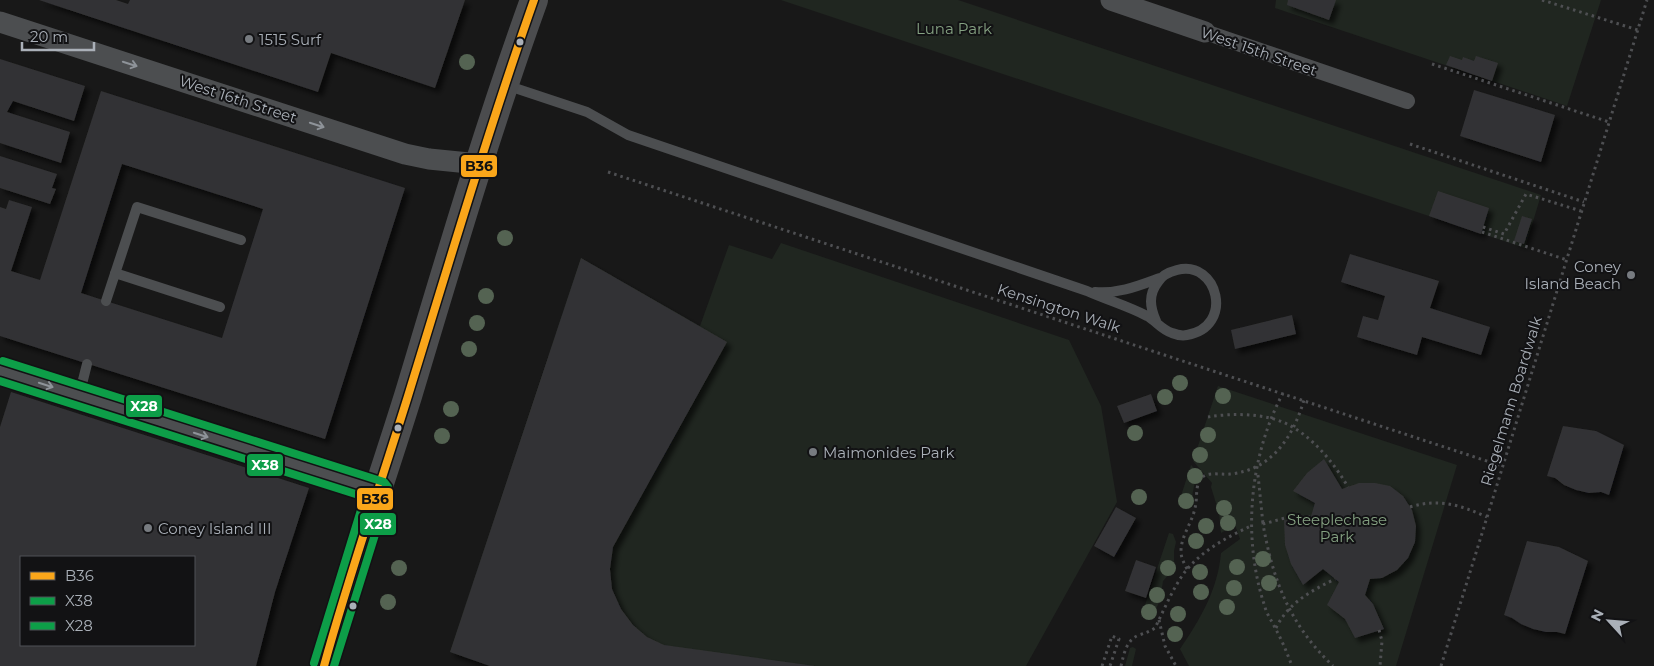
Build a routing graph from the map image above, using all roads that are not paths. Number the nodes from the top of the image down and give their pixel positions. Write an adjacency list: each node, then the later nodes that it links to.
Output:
1 (534, 0): 5 (main road)
2 (1111, 0): 4 (street, West 15th Street)
3 (0, 22): 7 (street, West 16th Street, one-way to 7)
4 (1205, 32): 6 (street, West 15th Street)
5 (505, 84): 7 (main road); 11 (lane)
6 (1407, 101)
7 (479, 164): 18 (main road)
8 (241, 240): 9 (lane)
9 (115, 273): 12 (lane); 13 (lane)
10 (1160, 278): 11 (lane); 14 (lane); 14 (lane)
11 (1087, 291): 14 (lane)
12 (106, 301)
13 (220, 307)
14 (1156, 321)
15 (87, 364): 17 (lane)
16 (0, 371): 17 (street, one-way to 17)
17 (79, 396): 18 (street, one-way to 18)
18 (378, 490): 19 (main road)
19 (324, 666)

